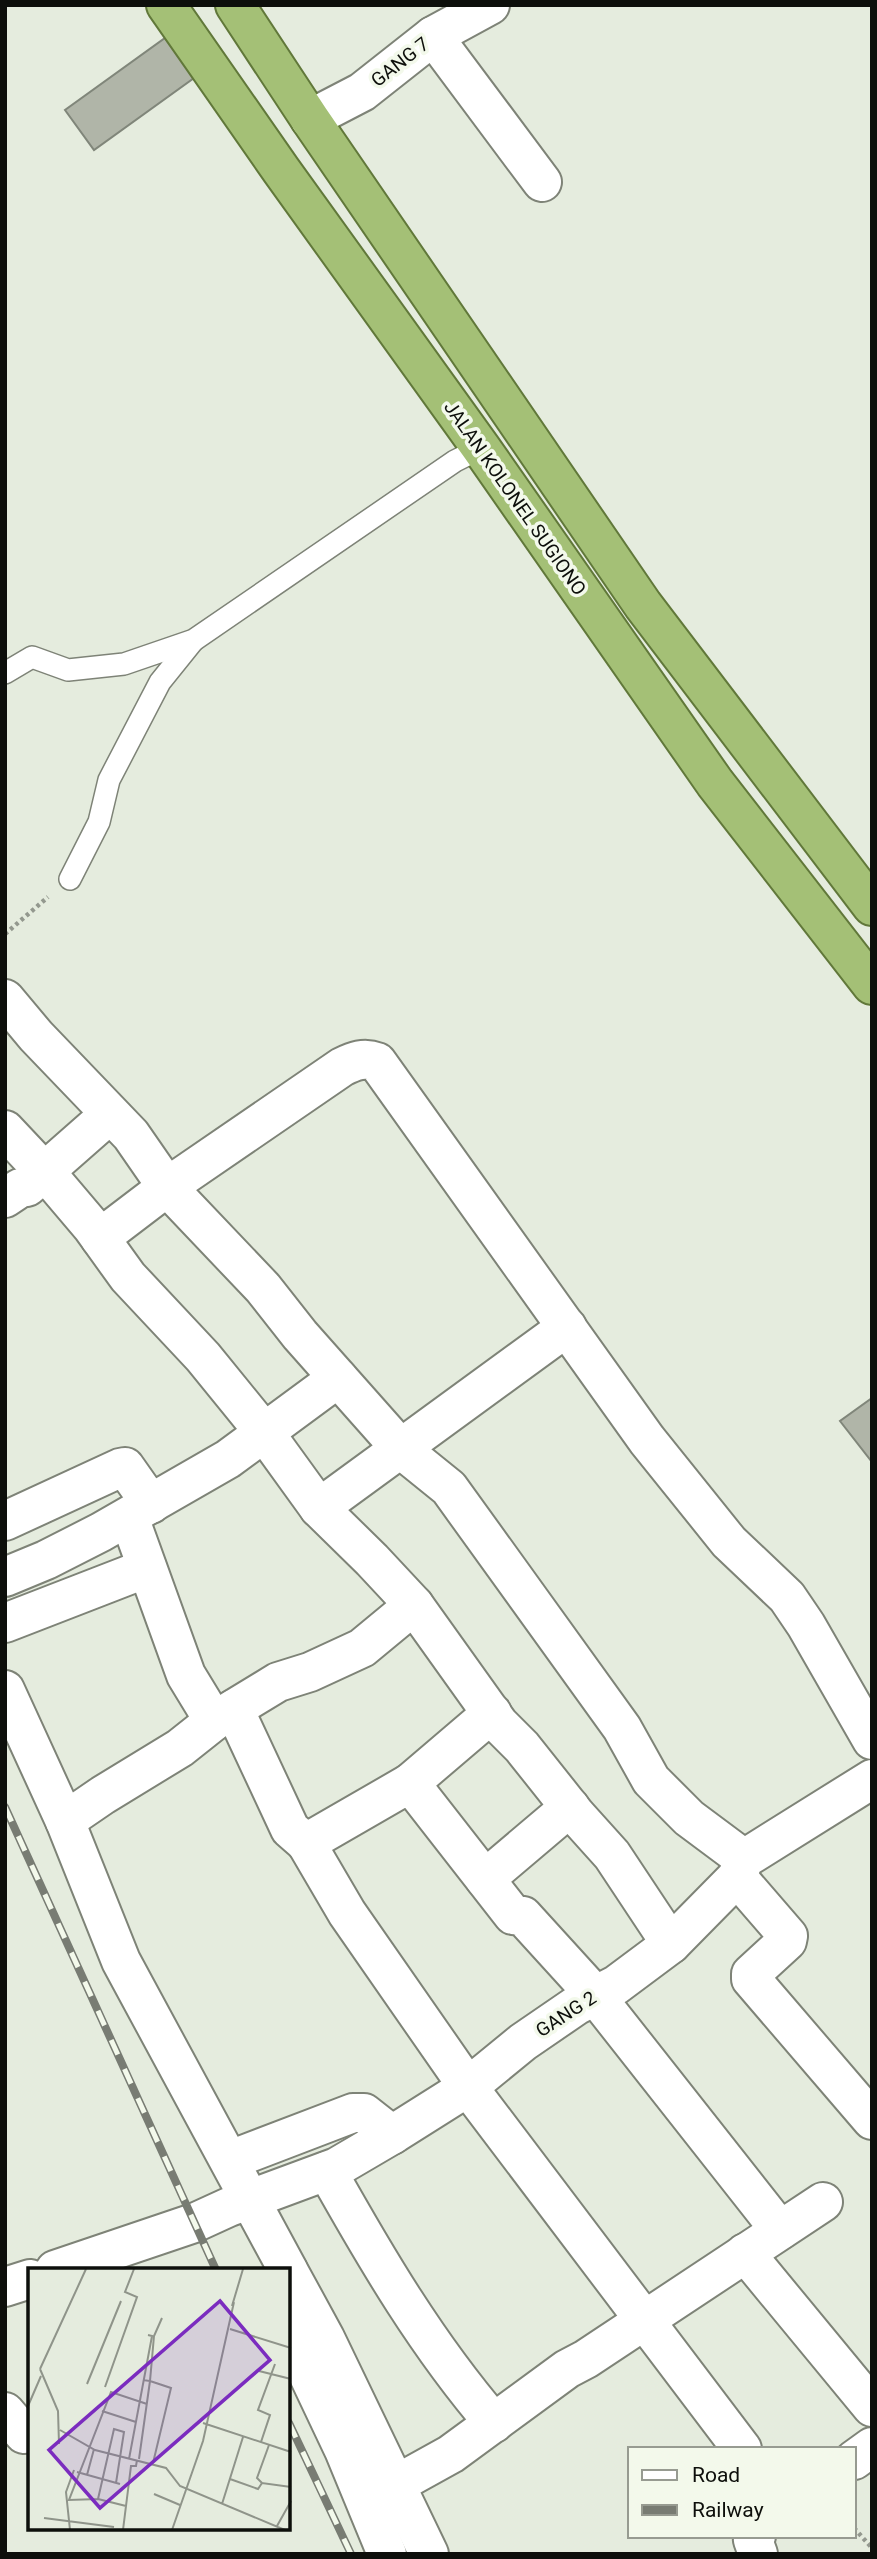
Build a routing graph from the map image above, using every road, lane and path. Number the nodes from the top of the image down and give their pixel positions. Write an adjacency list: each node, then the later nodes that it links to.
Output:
1 (166, 5): 7 (highway, JALAN KOLONEL SUGIONO)
2 (235, 5): 5 (highway)
3 (490, 5): 4 (street, GANG 7)
4 (433, 36): 5 (street, GANG 7); 6 (street)
5 (310, 119): 11 (highway)
6 (541, 182)
7 (481, 448): 8 (lane); 13 (highway, JALAN KOLONEL SUGIONO)
8 (194, 640): 9 (lane); 10 (lane)
9 (5, 673)
10 (70, 879): 12 (path)
11 (872, 906)
12 (5, 934)
13 (872, 985)
14 (10, 1016): 15 (street)
15 (110, 1114): 17 (street); 18 (street)
16 (5, 1130): 17 (street)
17 (44, 1172): 19 (street); 20 (street)
18 (167, 1187): 20 (street); 21 (street); 22 (street)
19 (5, 1198)
20 (100, 1238): 23 (street)
21 (567, 1327): 24 (street); 35 (street)
22 (338, 1378): 23 (street); 24 (street)
23 (264, 1432): 25 (street); 26 (street)
24 (402, 1450): 25 (street); 41 (street)
25 (319, 1508): 30 (street)
26 (140, 1510): 27 (street); 28 (street); 29 (street)
27 (5, 1521)
28 (147, 1568): 31 (street); 34 (street)
29 (5, 1577)
30 (414, 1605): 33 (street); 34 (street)
31 (5, 1623)
32 (5, 1690): 39 (street)
33 (492, 1713): 37 (street); 38 (street)
34 (224, 1715): 39 (street); 40 (street)
35 (872, 1740)
36 (872, 1779): 41 (street, GANG 2)
37 (411, 1783): 40 (street); 42 (street)
38 (570, 1807): 42 (street); 43 (street)
39 (65, 1821): 48 (street)
40 (306, 1843): 45 (street)
41 (741, 1868): 43 (street, GANG 2); 46 (street)
42 (485, 1879): 44 (street)
43 (671, 1944): 44 (street, GANG 2)
44 (594, 1994): 45 (street, GANG 2); 52 (street)
45 (468, 2087): 47 (street, GANG 2); 60 (street)
46 (872, 2120)
47 (391, 2136): 48 (street); 49 (street, GANG 2)
48 (230, 2160): 51 (street)
49 (327, 2171): 51 (street, GANG 2); 63 (street)
50 (823, 2202): 52 (street)
51 (239, 2204): 54 (street, GANG 2); 55 (street); 56 (street)
52 (780, 2230): 53 (street)
53 (746, 2253): 60 (street); 62 (street)
54 (61, 2268)
55 (258, 2268)
56 (286, 2268)
57 (290, 2275): 67 (street)
58 (28, 2280): 59 (street)
59 (5, 2287)
60 (643, 2320): 63 (street); 64 (street)
61 (290, 2335): 70 (street)
62 (872, 2407)
63 (494, 2423): 67 (street)
64 (740, 2447)
65 (872, 2447): 66 (street)
66 (856, 2459)
67 (395, 2485): 71 (street)
68 (856, 2530): 69 (path)
69 (872, 2548)
70 (387, 2554)
71 (429, 2554)

